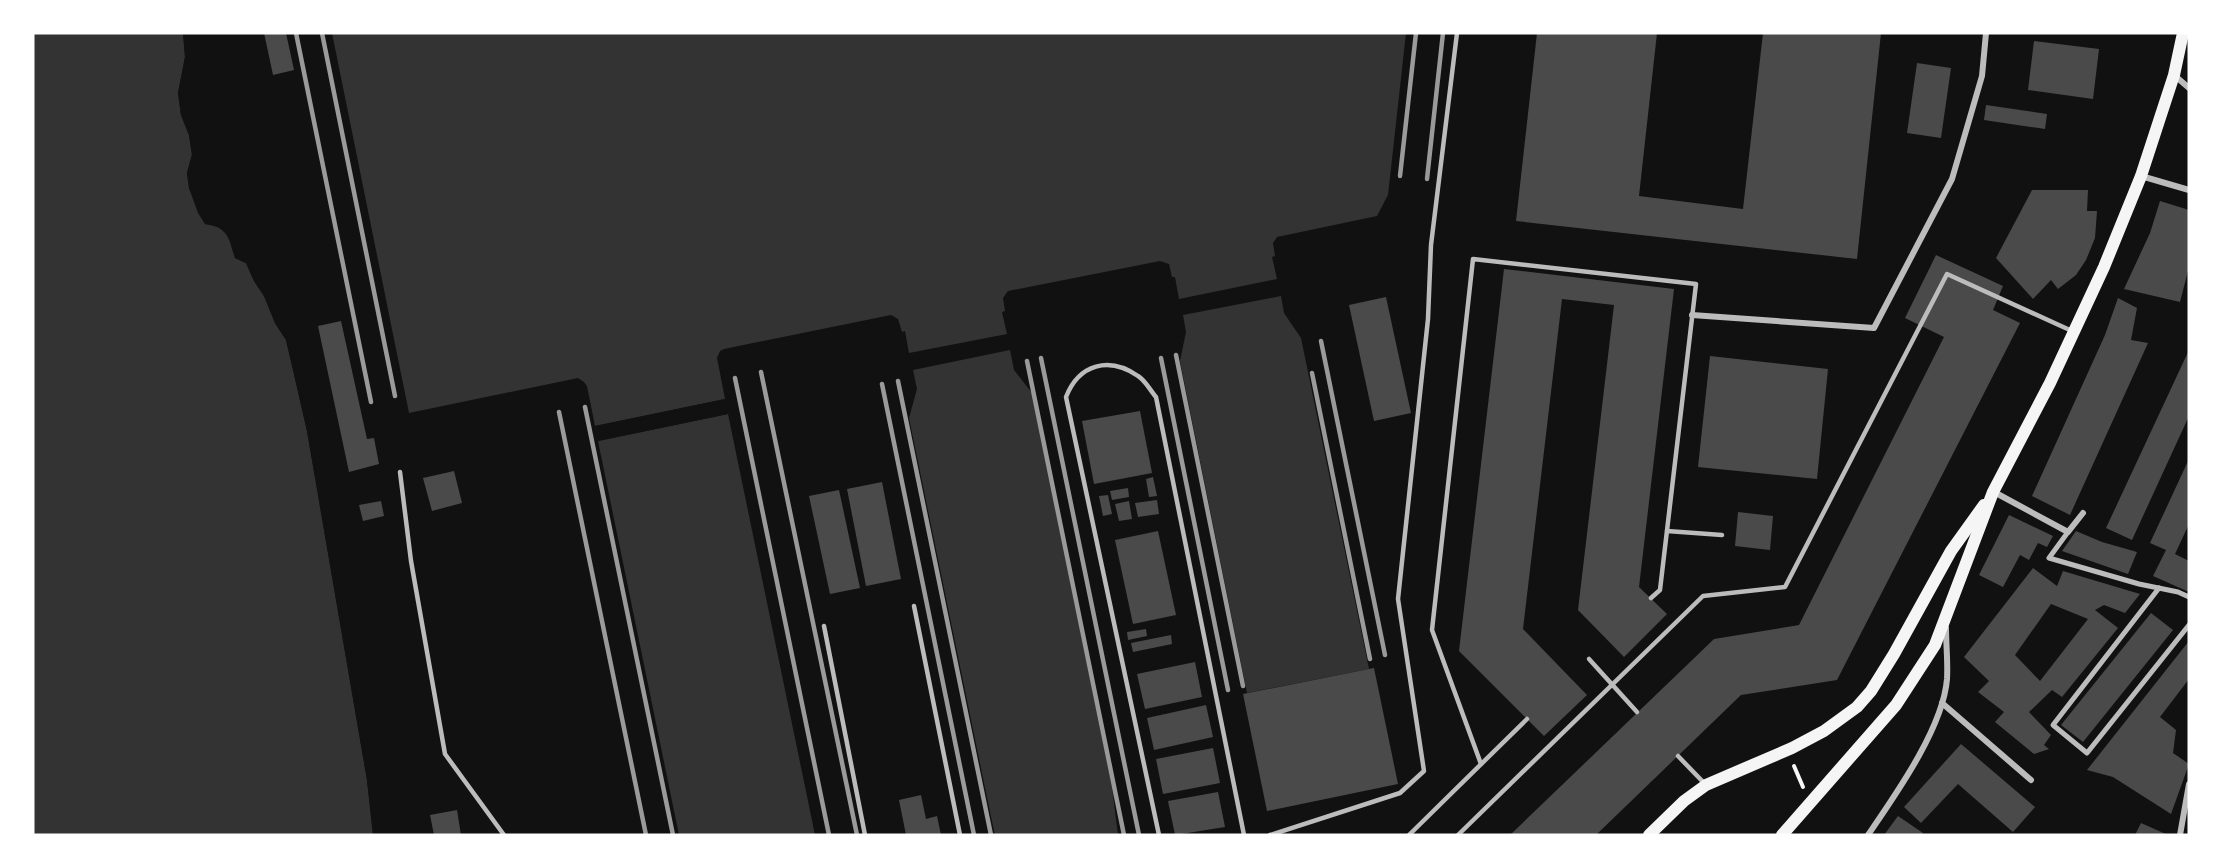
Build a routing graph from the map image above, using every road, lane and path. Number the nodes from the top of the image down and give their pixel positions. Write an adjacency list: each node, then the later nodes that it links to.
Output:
1 (1457, 33): 40 (lane)
2 (1986, 33): 8 (street)
3 (2183, 33): 4 (main road)
4 (2174, 75): 5 (street); 6 (main road)
5 (2189, 88)
6 (2141, 176): 7 (street); 9 (main road)
7 (2189, 190)
8 (1692, 315): 13 (lane); 30 (lane)
9 (2075, 332): 11 (main road); 24 (lane)
10 (400, 472): 35 (lane)
11 (1993, 492): 14 (street); 20 (main road); 28 (main road)
12 (2083, 513): 14 (street)
13 (1667, 531): 15 (lane); 18 (lane)
14 (2068, 532): 16 (street)
15 (1722, 535)
16 (2159, 588): 17 (street); 21 (street)
17 (2189, 597)
18 (1651, 598)
19 (914, 606): 37 (lane)
20 (1946, 618): 25 (street); 34 (main road)
21 (2189, 625)
22 (824, 626): 36 (lane)
23 (1589, 659): 24 (lane)
24 (1611, 686): 26 (lane); 42 (lane)
25 (1942, 703): 31 (street); 45 (street)
26 (1637, 712)
27 (1527, 719): 30 (lane)
28 (1786, 751): 33 (main road); 34 (path)
29 (1678, 756): 33 (lane)
30 (1481, 764): 41 (lane)
31 (2031, 780)
32 (2189, 784): 46 (street)
33 (1706, 785): 43 (main road)
34 (1811, 804): 44 (main road)
35 (504, 835)
36 (865, 835)
37 (960, 835)
38 (1159, 835): 39 (lane)
39 (1245, 835)
40 (1270, 835)
41 (1409, 835)
42 (1458, 835)
43 (1648, 835)
44 (1782, 835)
45 (1868, 835)
46 (2180, 835)

